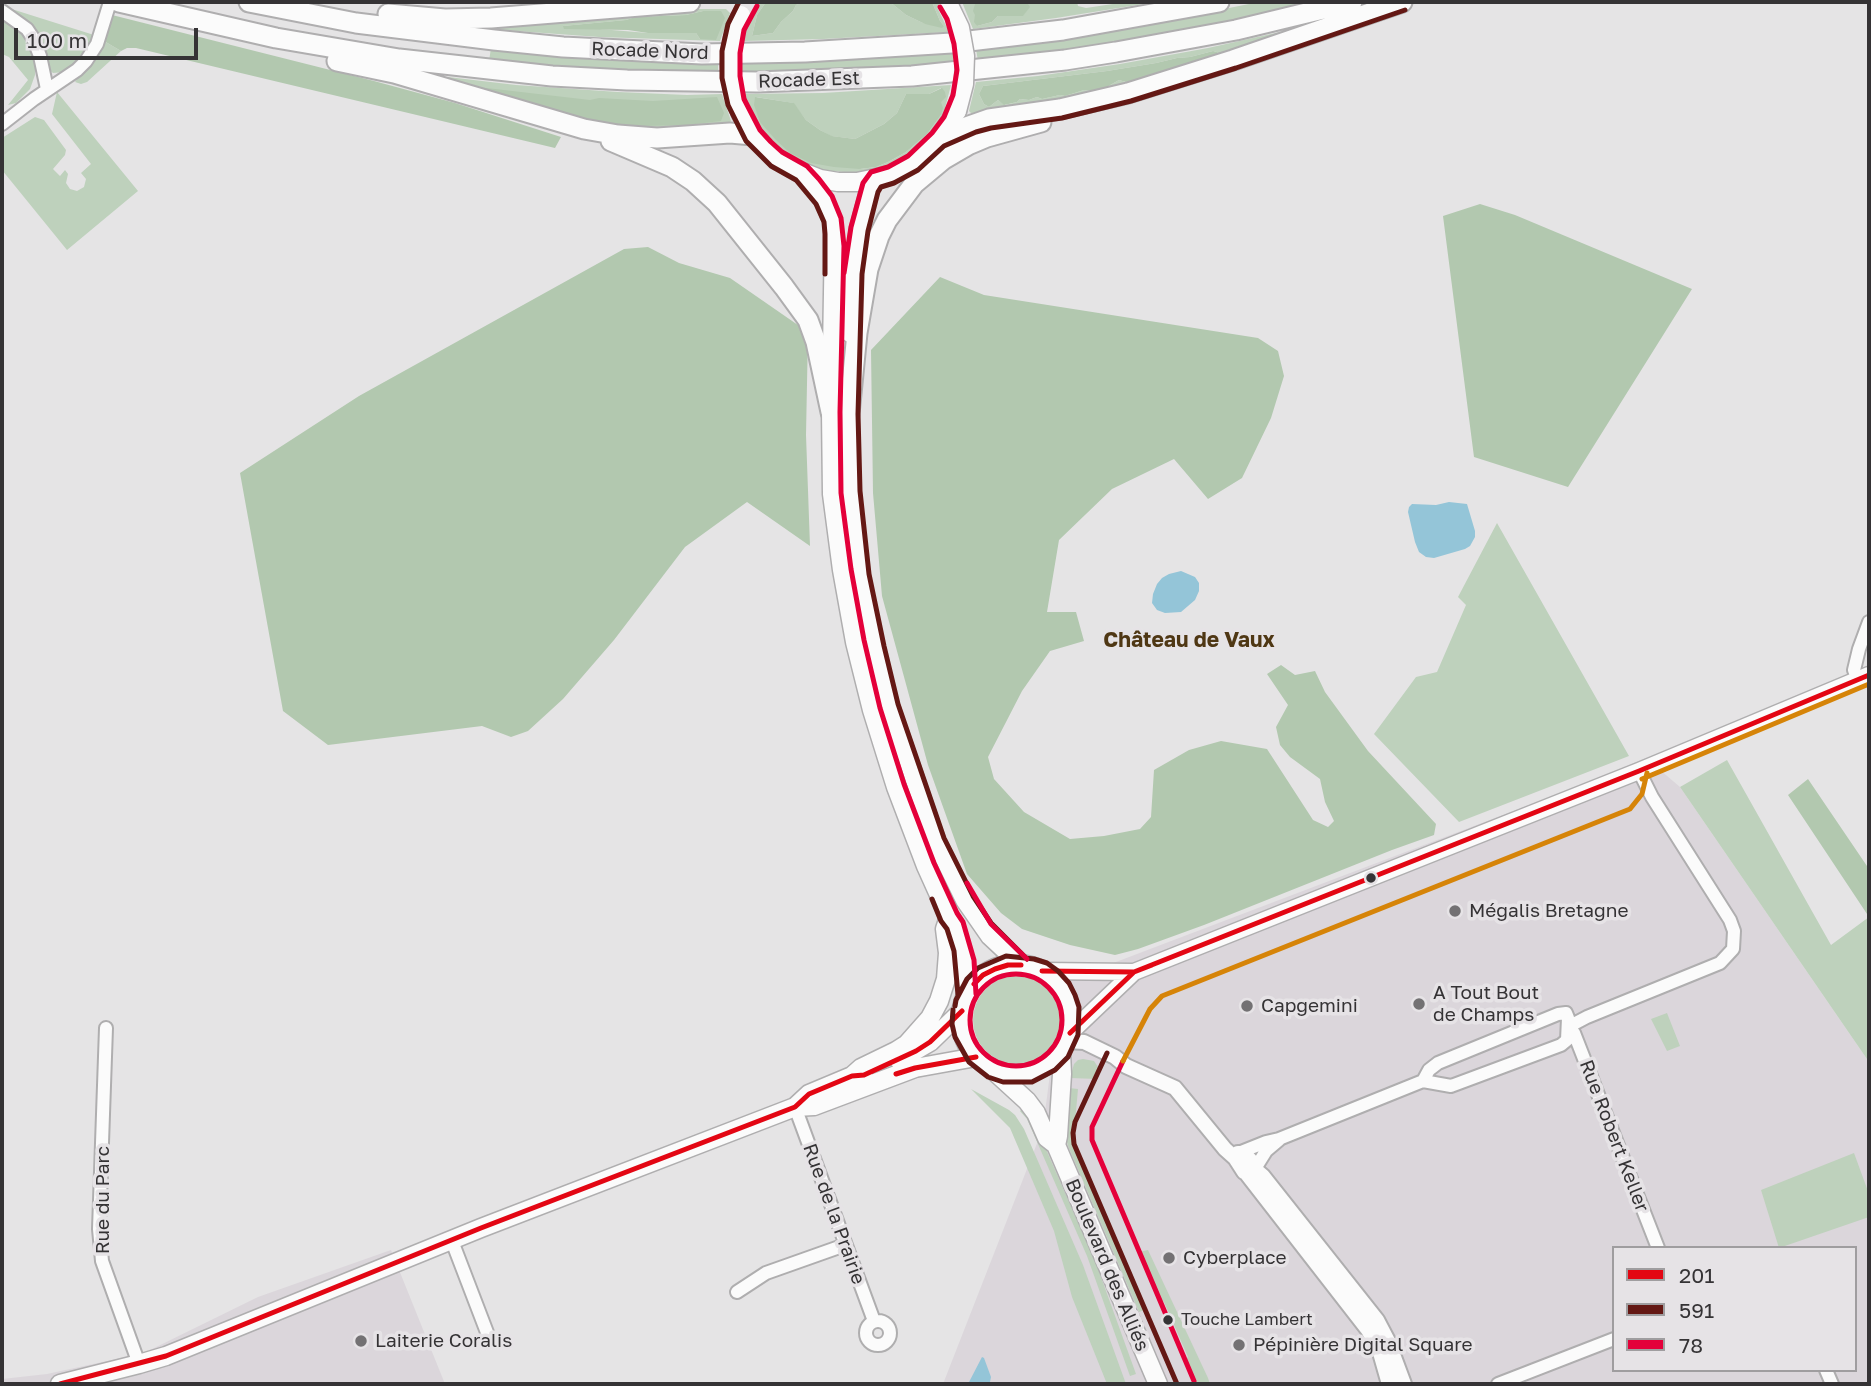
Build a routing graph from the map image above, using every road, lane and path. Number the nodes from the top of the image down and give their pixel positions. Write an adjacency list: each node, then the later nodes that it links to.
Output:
1 (110, 2): 13 (street)
2 (119, 2): 10 (highway)
3 (249, 2): 7 (highway, Rocade Nord)
4 (300, 2): 5 (highway)
5 (690, 2)
6 (947, 2): 18 (main road, bridge)
7 (1219, 2)
8 (1352, 2): 10 (highway, Rocade Est)
9 (1402, 2): 14 (highway)
10 (140, 7): 16 (highway)
11 (745, 8): 17 (main road, bridge)
12 (2, 11): 13 (street)
13 (47, 89): 15 (street)
14 (1128, 93): 18 (highway); 21 (highway)
15 (2, 124)
16 (584, 129): 17 (highway); 21 (highway)
17 (753, 135): 19 (main road)
18 (939, 139): 20 (main road)
19 (802, 173): 20 (main road); 21 (main road)
20 (876, 179): 21 (main road)
21 (840, 413): 25 (main road); 26 (main road)
22 (1869, 622): 23 (street)
23 (1864, 677): 24 (main road)
24 (1639, 771): 28 (main road); 30 (street)
25 (949, 917): 29 (main road); 35 (main road)
26 (1021, 965): 27 (main road); 29 (main road)
27 (1042, 971): 28 (main road); 32 (main road)
28 (1134, 972): 32 (main road)
29 (964, 1003): 33 (main road); 35 (main road)
30 (1567, 1020): 36 (street); 36 (street); 44 (street, Rue Robert Keller)
31 (106, 1028): 49 (street, Rue du Parc)
32 (1066, 1042): 34 (main road); 39 (main road, Boulevard des Alliés); 40 (street)
33 (976, 1057): 34 (main road); 37 (main road)
34 (992, 1069): 39 (main road, Boulevard des Alliés)
35 (852, 1076): 37 (main road)
36 (1423, 1081): 38 (street)
37 (795, 1107): 42 (main road); 43 (street, Rue de la Prairie)
38 (1279, 1139): 40 (street); 41 (street)
39 (1056, 1146): 51 (main road, Boulevard des Alliés)
40 (1238, 1155): 41 (street)
41 (1252, 1170): 52 (street); 53 (street)
42 (452, 1241): 47 (street); 49 (main road)
43 (845, 1245): 45 (street); 46 (street, Rue de la Prairie)
44 (1657, 1246)
45 (737, 1292)
46 (874, 1321)
47 (488, 1335)
48 (1612, 1340): 54 (street)
49 (139, 1364): 50 (main road)
50 (61, 1384)
51 (1158, 1384)
52 (1389, 1384)
53 (1404, 1384)
54 (1498, 1384)

